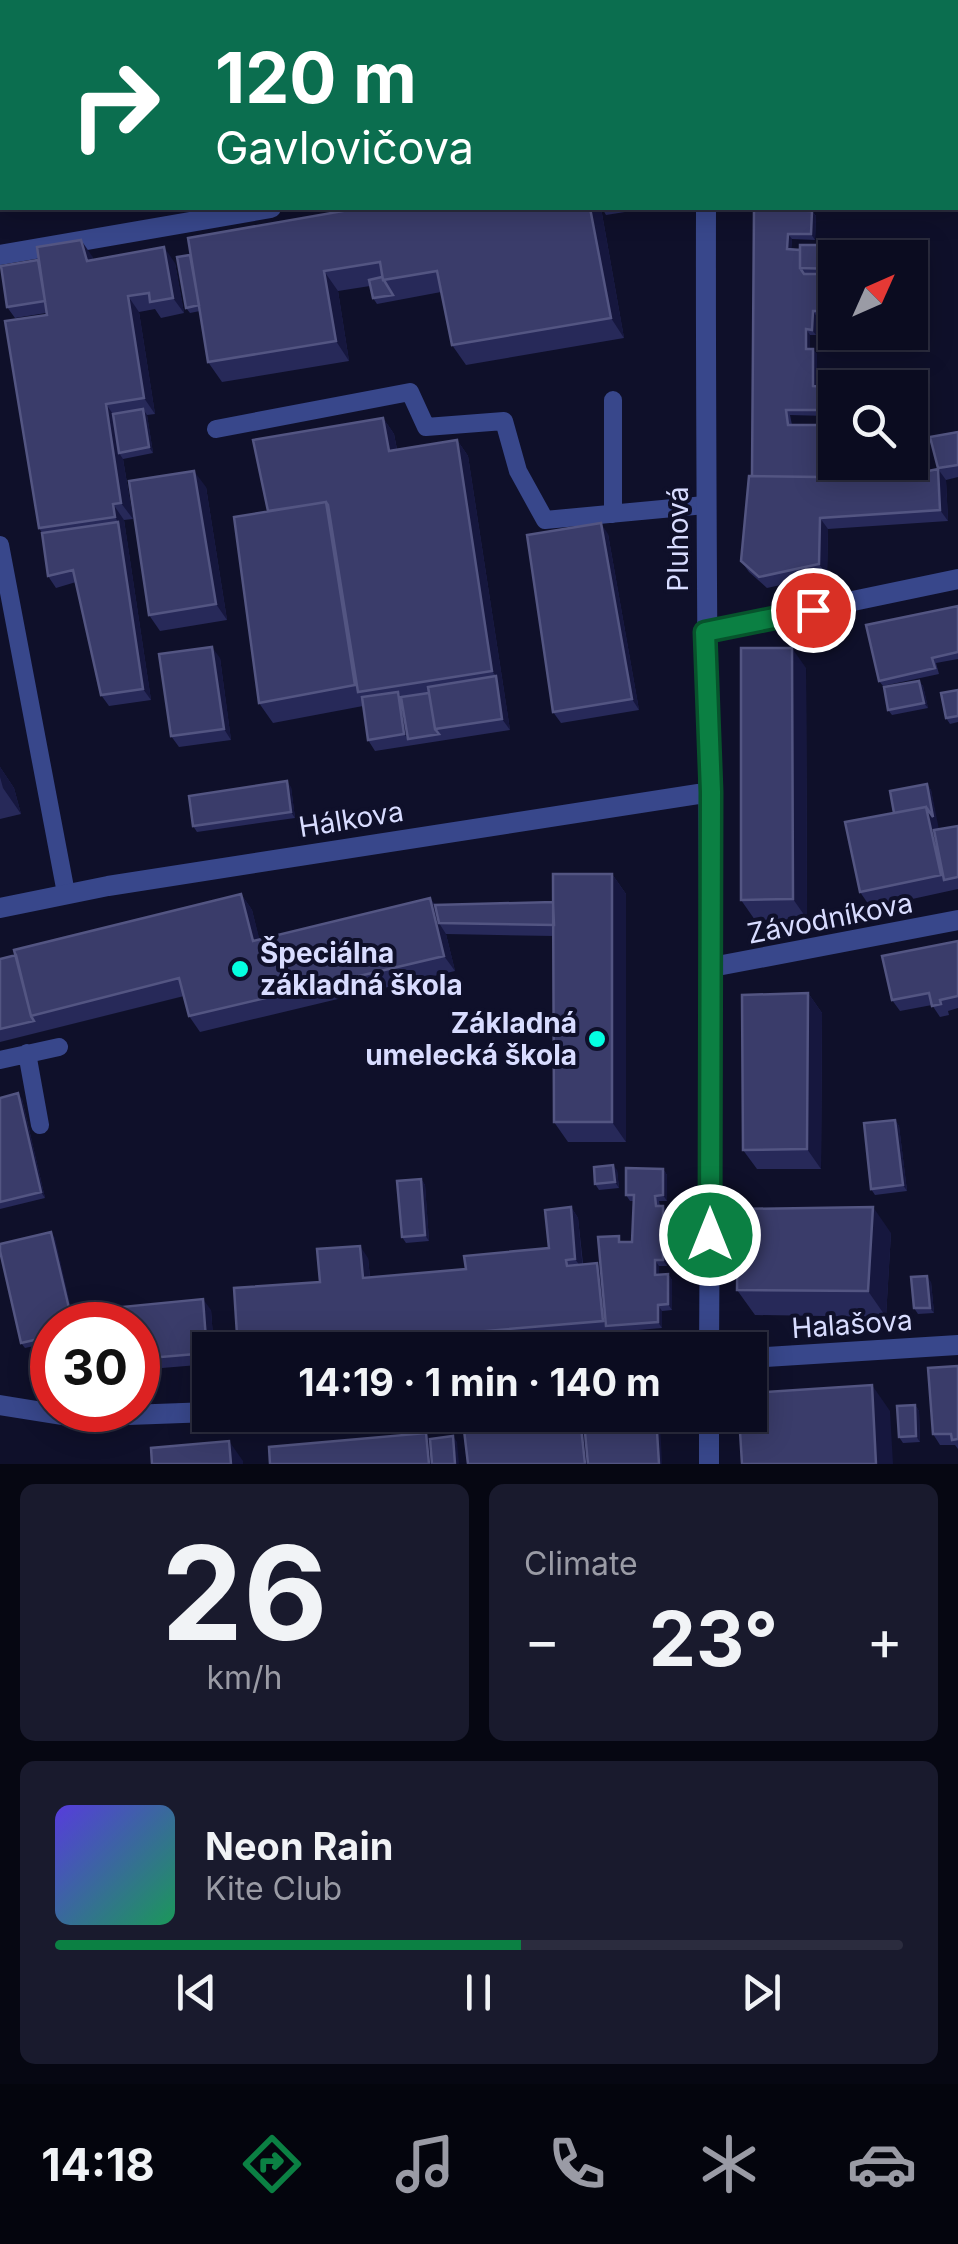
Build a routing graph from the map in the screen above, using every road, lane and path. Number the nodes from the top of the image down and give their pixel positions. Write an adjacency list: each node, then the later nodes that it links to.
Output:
1 (259, 210): 3 (street)
2 (706, 210): 6 (street, Pluhová)
3 (0, 255)
4 (613, 400): 7 (lane)
5 (216, 429): 7 (lane)
6 (705, 505): 7 (lane); 10 (street, Pluhová)
7 (613, 514)
8 (0, 545): 12 (lane)
9 (958, 579): 10 (street)
10 (705, 632): 11 (street, Pluhová)
11 (711, 792): 12 (street, Hálkova); 15 (street, Pluhová)
12 (66, 893): 13 (street, Hálkova)
13 (0, 908)
14 (958, 920): 15 (street, Závodníkova)
15 (712, 967): 20 (street, Pluhová)
16 (59, 1047): 17 (lane)
17 (27, 1054): 18 (lane); 19 (lane)
18 (0, 1060)
19 (40, 1125)
20 (710, 1332)
21 (958, 1345): 22 (street, Halašova)
22 (767, 1357)
23 (0, 1405): 24 (street)
24 (192, 1413)
25 (709, 1432): 26 (street)
26 (709, 1464)

